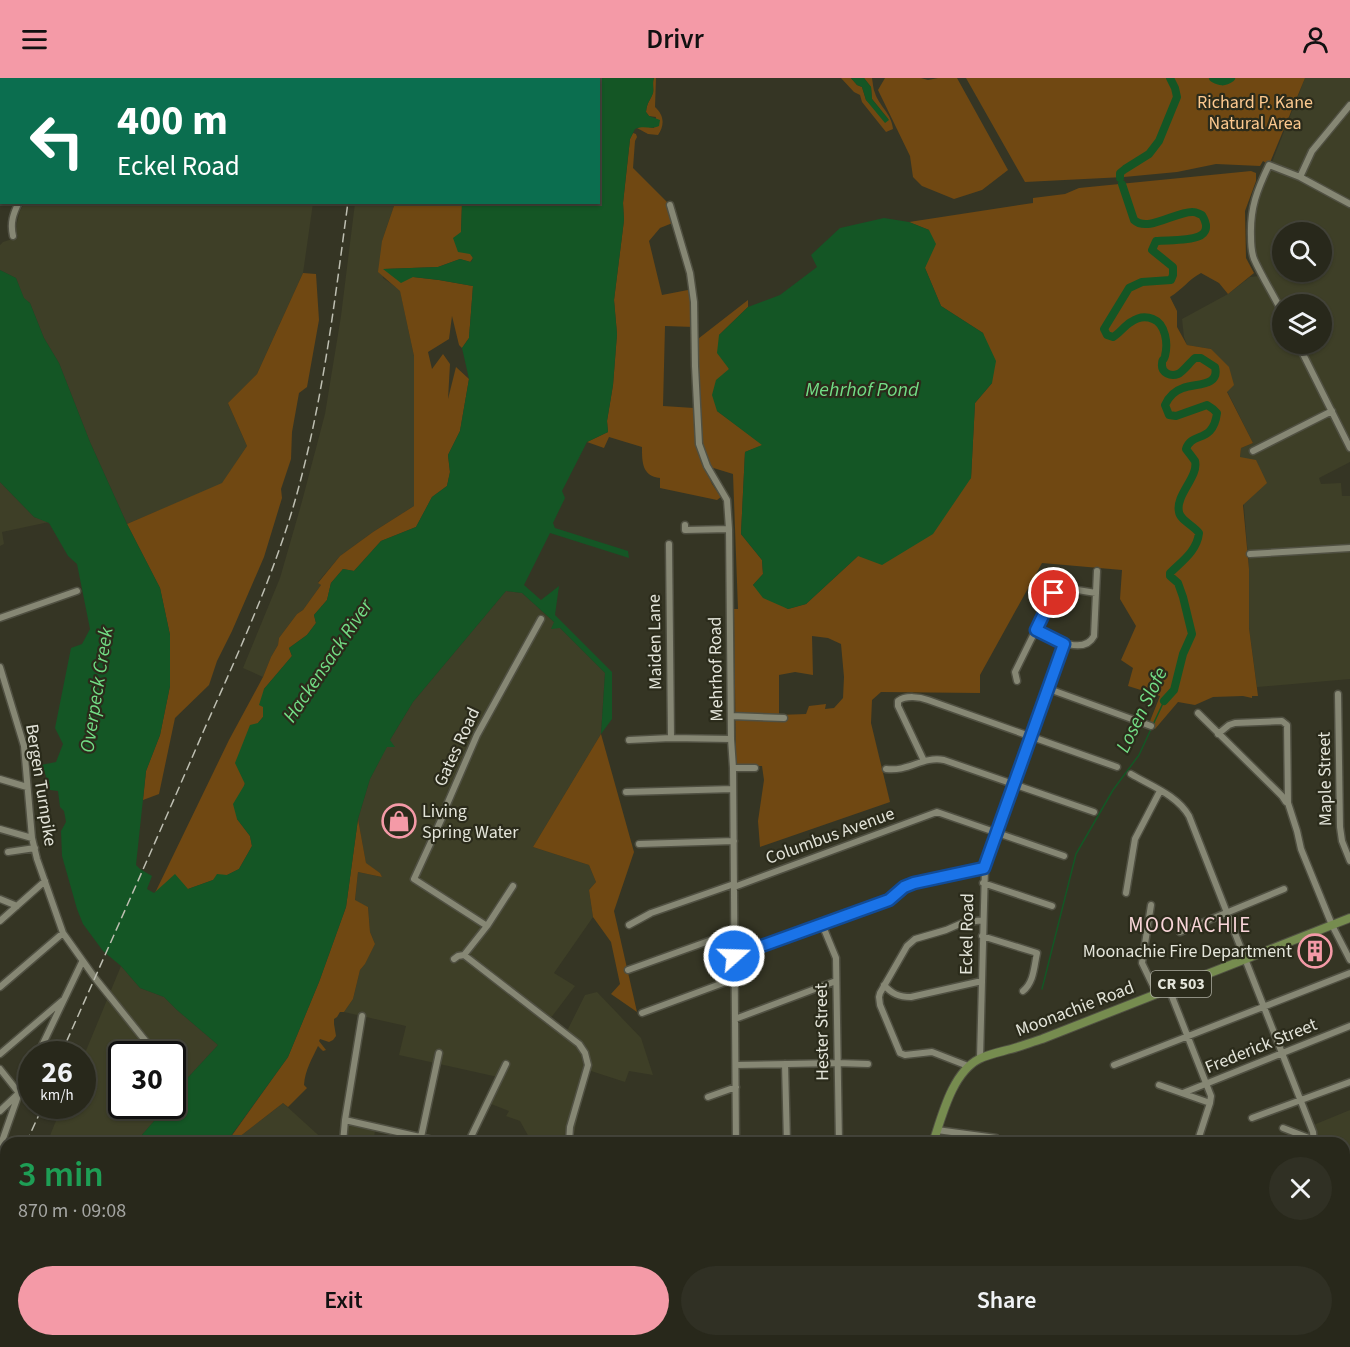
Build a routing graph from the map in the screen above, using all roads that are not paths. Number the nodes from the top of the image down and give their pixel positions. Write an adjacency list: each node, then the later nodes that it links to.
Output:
1 (1350, 105): 2 (street)
2 (1300, 177): 4 (street); 7 (street)
3 (18, 204): 6 (street)
4 (1350, 204)
5 (670, 205): 13 (street, Mehrhof Road)
6 (13, 237)
7 (1272, 294)
8 (1303, 354): 9 (street)
9 (1332, 411): 10 (street); 11 (street)
10 (1350, 448)
11 (1253, 452)
12 (685, 525): 13 (street)
13 (729, 529): 31 (street, Mehrhof Road)
14 (669, 544): 36 (street, Maiden Lane)
15 (1350, 548): 16 (street)
16 (1250, 554)
17 (1097, 571): 19 (street)
18 (77, 591): 20 (street)
19 (1096, 593): 22 (street); 23 (street)
20 (0, 618)
21 (541, 619): 80 (street, Gates Road)
22 (1036, 630): 23 (street); 25 (street)
23 (1064, 644): 27 (street, Eckel Road)
24 (0, 667): 26 (street, Bergen Turnpike)
25 (1017, 681)
26 (5, 685): 28 (street); 47 (street, Bergen Turnpike)
27 (1048, 689): 33 (street); 35 (street, Eckel Road)
28 (0, 694)
29 (1338, 694): 61 (street, Maple Street)
30 (1198, 713): 34 (street)
31 (731, 716): 32 (street); 37 (street, Mehrhof Road)
32 (784, 718)
33 (1151, 726)
34 (1218, 734): 51 (street); 51 (street)
35 (1032, 737): 39 (street); 40 (street); 46 (street, Eckel Road)
36 (671, 738): 37 (street); 38 (street)
37 (731, 739): 41 (street, Mehrhof Road)
38 (628, 740)
39 (924, 761): 43 (street); 46 (street)
40 (1117, 767)
41 (733, 768): 42 (street); 48 (street, Mehrhof Road)
42 (755, 768)
43 (886, 769)
44 (1131, 774): 49 (street)
45 (0, 779): 47 (street)
46 (1015, 784): 52 (street); 54 (street, Eckel Road)
47 (27, 787): 55 (street, Bergen Turnpike)
48 (734, 789): 50 (street); 56 (street, Mehrhof Road)
49 (1160, 791): 68 (street); 73 (street)
50 (626, 792)
51 (1289, 808): 79 (street)
52 (1094, 812)
53 (0, 829): 55 (street)
54 (997, 833): 60 (street); 62 (street, Eckel Road); 66 (street, Columbus Avenue)
55 (32, 837): 58 (street, Bergen Turnpike)
56 (734, 840): 57 (street); 66 (street, Mehrhof Road)
57 (639, 843)
58 (35, 848): 59 (street); 63 (street, Bergen Turnpike)
59 (8, 852)
60 (1064, 856)
61 (1350, 861)
62 (984, 868): 64 (street, Eckel Road); 77 (street)
63 (45, 881): 71 (street); 83 (street, Bergen Turnpike)
64 (983, 883): 72 (street); 75 (street, Eckel Road)
65 (513, 886): 80 (street)
66 (734, 886): 78 (street, Columbus Avenue); 81 (street, Mehrhof Road)
67 (1284, 889): 73 (street)
68 (1126, 893)
69 (0, 899): 71 (street)
70 (1151, 905): 100 (street)
71 (17, 906): 76 (street)
72 (1052, 906)
73 (1226, 913): 82 (street); 88 (street)
74 (1350, 918): 79 (main road, Moonachie Road / CR 503)
75 (983, 920): 84 (street, Eckel Road); 96 (street)
76 (0, 921)
77 (822, 924): 86 (street); 94 (street, Hester Street)
78 (629, 925)
79 (1332, 925): 88 (main road, Moonachie Road / CR 503); 89 (street)
80 (487, 926): 85 (street)
81 (734, 932): 86 (street, Mehrhof Road); 91 (street)
82 (1180, 932)
83 (63, 933): 90 (street, Bergen Turnpike); 97 (street)
84 (982, 936): 95 (street, Eckel Road); 99 (street)
85 (464, 955): 87 (street); 146 (street)
86 (734, 956): 93 (street, Mehrhof Road)
87 (454, 959)
88 (1245, 959): 98 (main road, Moonachie Road / CR 503); 102 (street)
89 (1350, 960)
90 (82, 962): 101 (street); 111 (street, Bergen Turnpike)
91 (628, 970)
92 (1350, 973): 102 (street)
93 (734, 980): 103 (street); 106 (street, Mehrhof Road)
94 (836, 981): 106 (street); 116 (street, Hester Street)
95 (982, 981): 96 (street); 115 (street, Eckel Road)
96 (884, 985): 122 (street)
97 (0, 987)
98 (1169, 989): 100 (main road, Moonachie Road / CR 503); 109 (street)
99 (1023, 991)
100 (1156, 994): 115 (main road, Moonachie Road / CR 503)
101 (65, 999): 105 (street); 107 (street)
102 (1264, 1006): 109 (street); 113 (street)
103 (642, 1013)
104 (362, 1016): 137 (street)
105 (43, 1018): 107 (street); 114 (street)
106 (735, 1019): 120 (street, Mehrhof Road)
107 (55, 1022): 110 (street)
108 (1350, 1026): 113 (street, Frederick Street)
109 (1187, 1036): 121 (street); 126 (street)
110 (45, 1041)
111 (146, 1041)
112 (439, 1053): 144 (street)
113 (1282, 1053): 126 (street, Frederick Street); 133 (street)
114 (0, 1054)
115 (980, 1058): 122 (main road, CR 503)
116 (837, 1063): 118 (street); 119 (street); 149 (street, Hester Street)
117 (506, 1064): 145 (street)
118 (785, 1064): 120 (street); 148 (street)
119 (868, 1064)
120 (736, 1065): 127 (street, Mehrhof Road)
121 (1114, 1065)
122 (968, 1066): 140 (main road, CR 503)
123 (0, 1069): 128 (street)
124 (1350, 1082): 133 (street)
125 (1159, 1084): 129 (street)
126 (1206, 1084): 129 (street, Frederick Street); 134 (street)
127 (736, 1087): 132 (street); 147 (street, Mehrhof Road)
128 (18, 1092)
129 (1183, 1093): 134 (street)
130 (18, 1094): 135 (street)
131 (18, 1096): 141 (street)
132 (708, 1097)
133 (1301, 1101): 136 (street); 154 (street)
134 (1210, 1103): 152 (street)
135 (0, 1111)
136 (1252, 1118)
137 (345, 1120): 143 (street); 144 (street)
138 (0, 1124): 141 (street)
139 (1283, 1128): 153 (street)
140 (937, 1130): 150 (main road, CR 503); 151 (street)
141 (5, 1132): 142 (street)
142 (3, 1137)
143 (344, 1137)
144 (422, 1137)
145 (471, 1137)
146 (569, 1137)
147 (736, 1137)
148 (787, 1137)
149 (839, 1137)
150 (935, 1137)
151 (989, 1137)
152 (1199, 1137)
153 (1303, 1137)
154 (1314, 1137)

